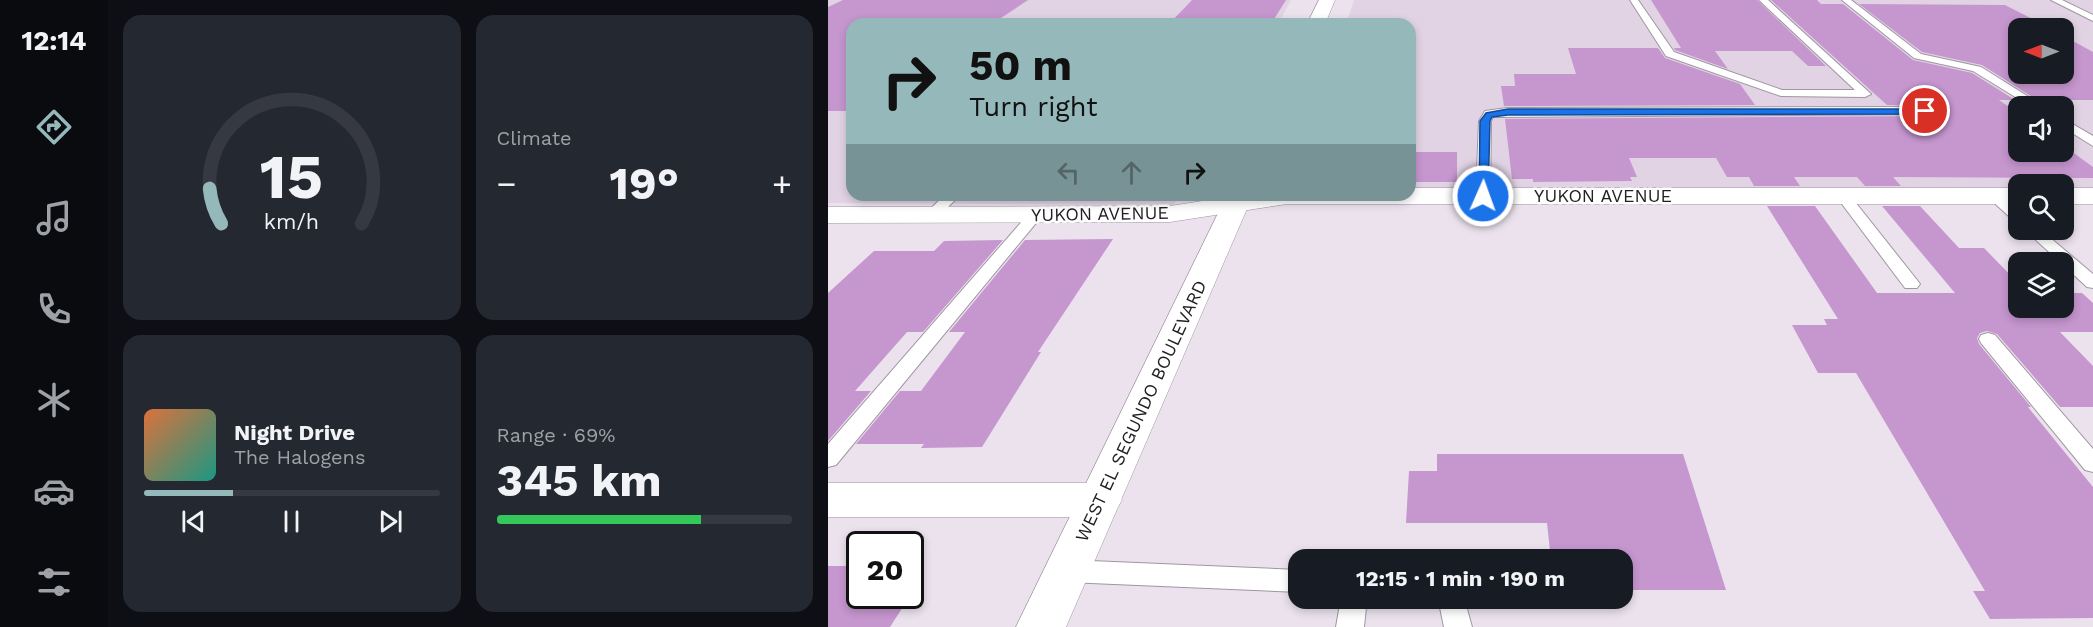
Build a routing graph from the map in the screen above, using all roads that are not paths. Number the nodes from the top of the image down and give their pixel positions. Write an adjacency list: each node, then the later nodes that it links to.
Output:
1 (1327, 0): 6 (street)
2 (1634, 0): 3 (lane)
3 (1763, 0)
4 (1846, 0): 8 (lane)
5 (2055, 0): 7 (lane)
6 (1319, 18)
7 (2093, 18)
8 (2021, 96)
9 (1925, 111): 13 (lane)
10 (2074, 130): 11 (lane)
11 (2093, 142)
12 (1416, 196): 13 (street, YUKON AVENUE)
13 (1483, 196): 14 (street, YUKON AVENUE)
14 (1843, 196): 15 (street, YUKON AVENUE); 25 (lane)
15 (2007, 196)
16 (2074, 196): 17 (street)
17 (2093, 196)
18 (947, 201): 23 (lane)
19 (1233, 201): 21 (street, YUKON AVENUE)
20 (1238, 201): 31 (street, WEST EL SEGUNDO BOULEVARD)
21 (1036, 214): 23 (street, YUKON AVENUE); 28 (lane)
22 (828, 215): 23 (street, YUKON AVENUE)
23 (932, 215)
24 (2043, 240): 26 (lane)
25 (1911, 284)
26 (2093, 284)
27 (1988, 339): 29 (lane)
28 (828, 459)
29 (2093, 464)
30 (828, 500): 31 (street)
31 (1100, 500): 32 (street, WEST EL SEGUNDO BOULEVARD)
32 (1067, 571): 33 (lane); 36 (street, WEST EL SEGUNDO BOULEVARD)
33 (1288, 580)
34 (1352, 609): 37 (lane)
35 (1454, 609): 38 (lane)
36 (1041, 627)
37 (1350, 627)
38 (1458, 627)

